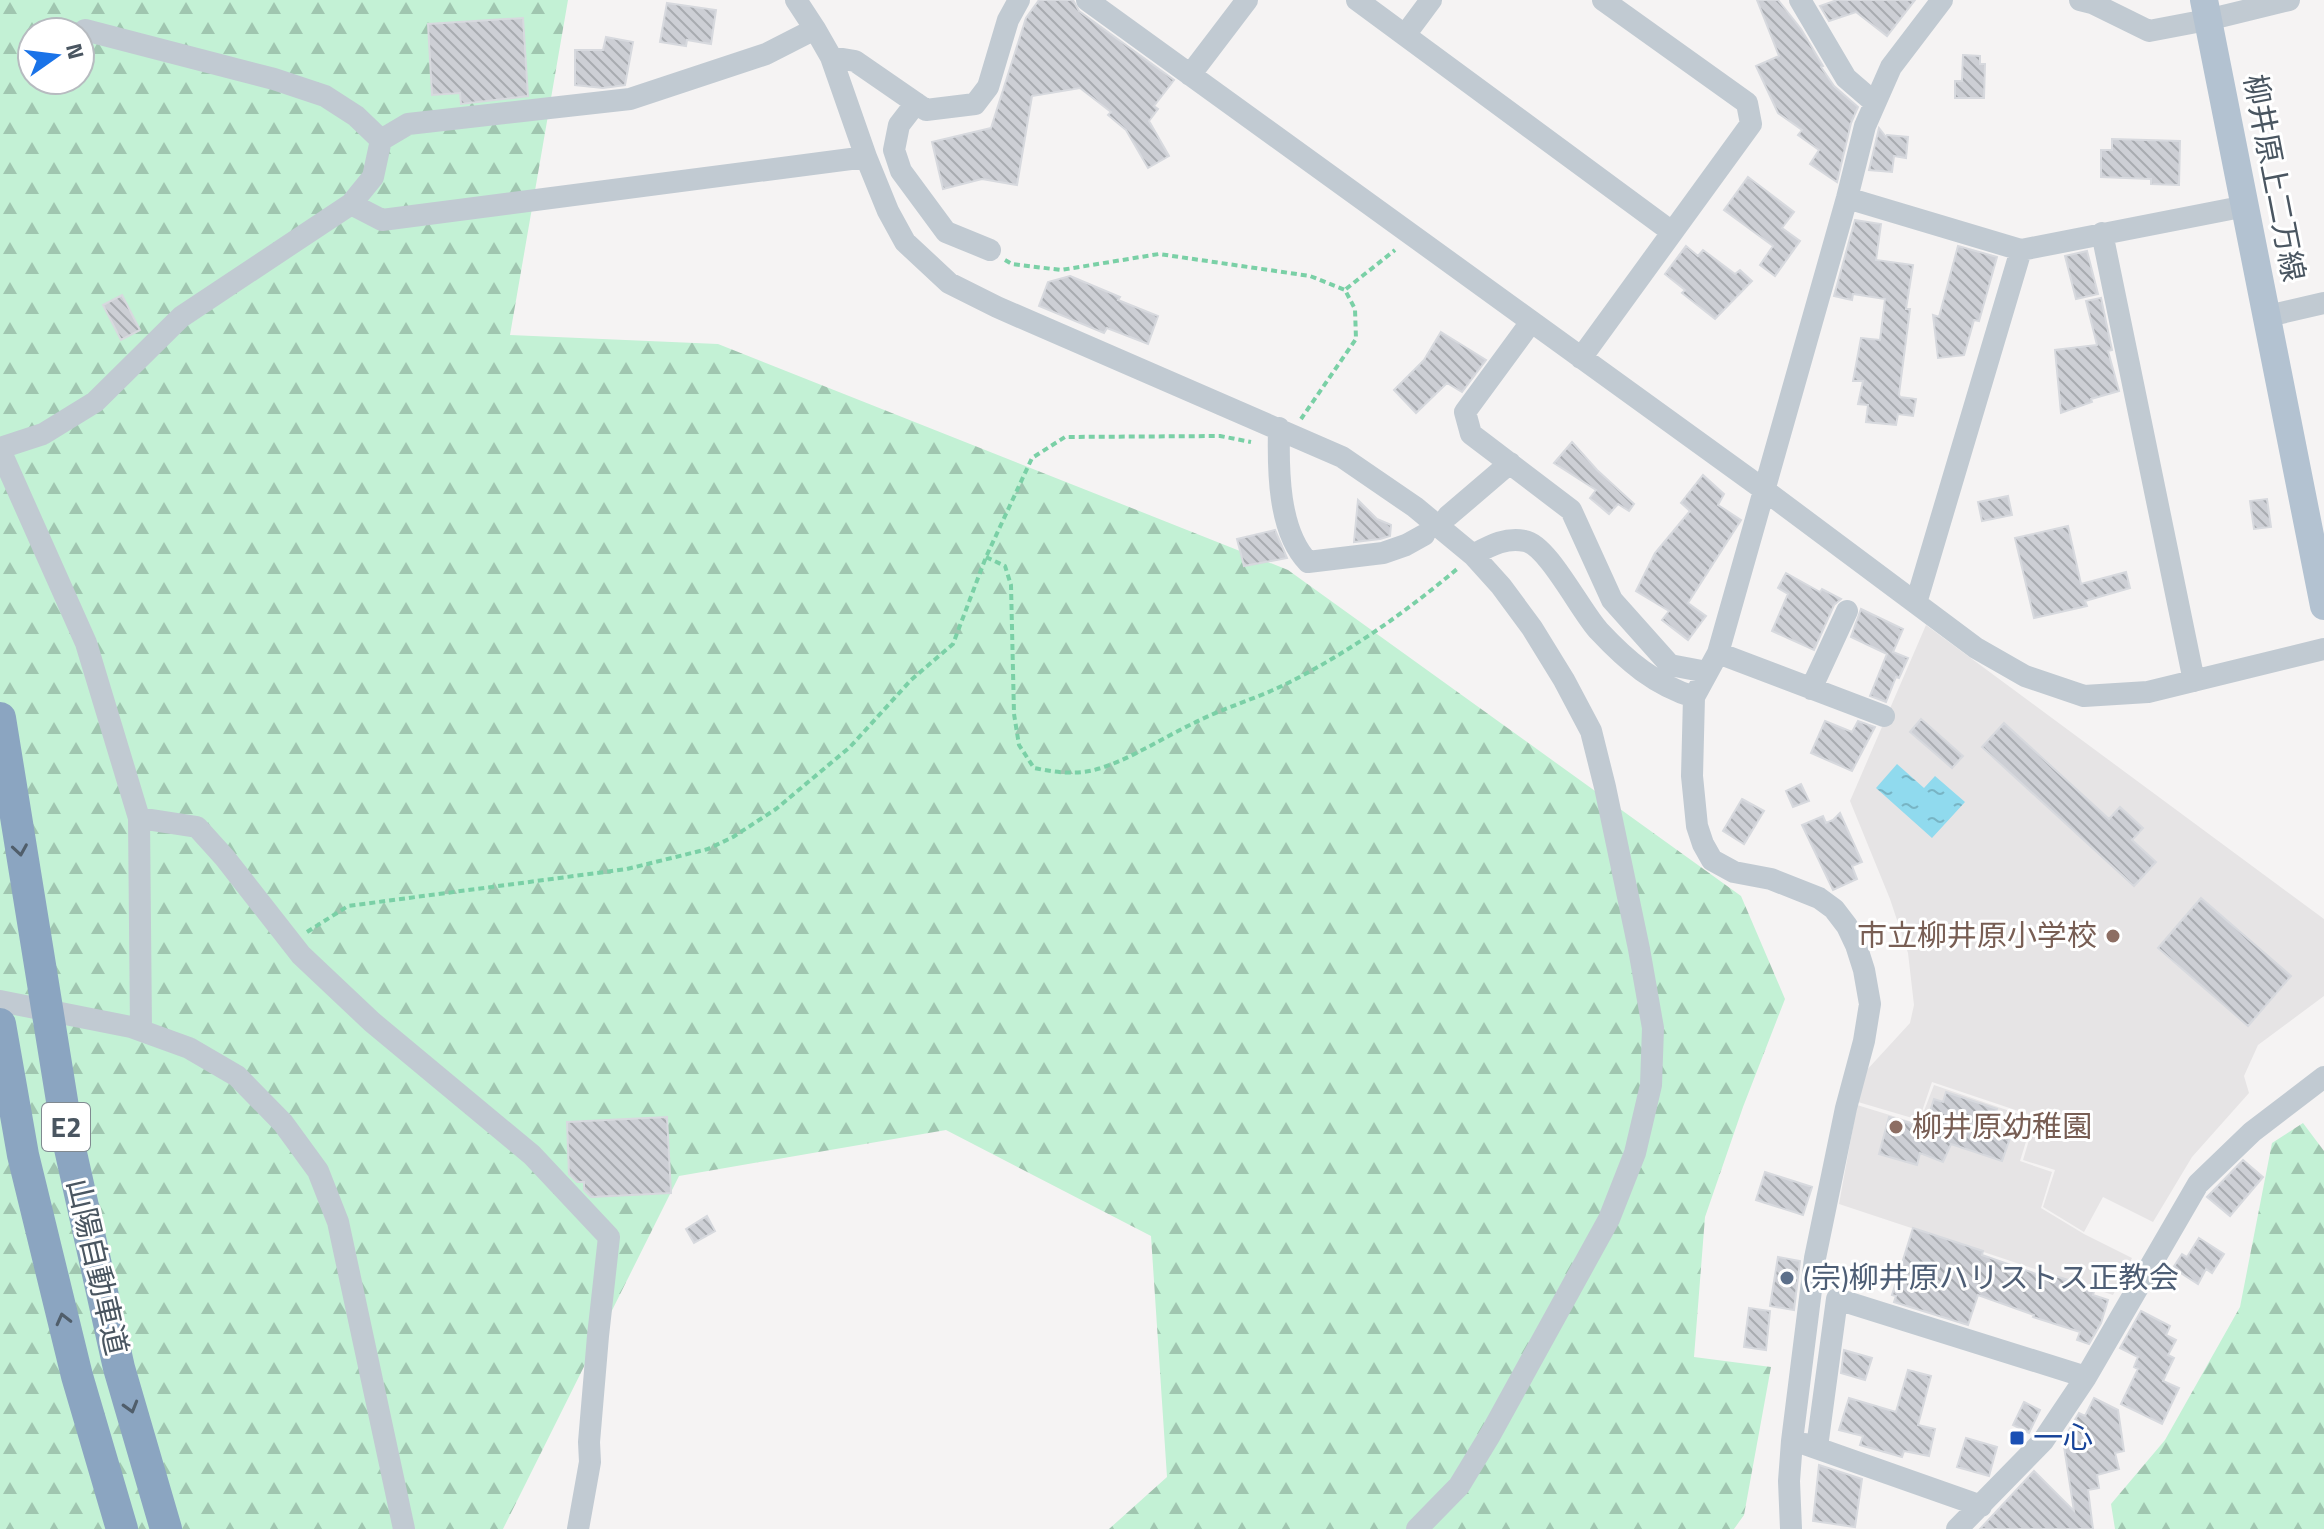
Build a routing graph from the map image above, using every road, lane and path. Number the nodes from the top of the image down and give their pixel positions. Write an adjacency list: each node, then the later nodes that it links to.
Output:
1 (796, 0): 13 (street)
2 (1019, 0): 18 (street)
3 (1087, 0): 17 (street)
4 (1247, 0): 17 (street)
5 (1357, 0): 15 (street)
6 (1431, 0): 15 (street)
7 (1603, 0): 25 (street)
8 (1800, 0): 19 (street)
9 (1942, 0): 19 (street)
10 (2080, 0): 12 (street)
11 (2289, 0): 12 (street)
12 (2206, 10): 24 (main road, 柳井原上二万線)
13 (815, 29): 16 (street); 20 (street)
14 (96, 33): 20 (street)
15 (1405, 35): 25 (street)
16 (831, 57): 18 (street); 21 (street)
17 (1190, 75): 27 (street)
18 (916, 103): 28 (street)
19 (1875, 103): 22 (street)
20 (381, 140): 23 (street)
21 (866, 157): 23 (street); 35 (street)
22 (1847, 198): 29 (street); 38 (street)
23 (351, 204): 36 (street)
24 (2246, 206): 26 (street); 32 (main road, 柳井原上二万線)
25 (1672, 232): 34 (street)
26 (2102, 233): 29 (street); 48 (street)
27 (1412, 236): 30 (path); 33 (street)
28 (990, 250): 30 (path)
29 (2021, 250): 43 (street)
30 (1345, 290): 35 (path)
31 (2324, 303): 32 (street)
32 (2268, 316): 44 (main road, 柳井原上二万線)
33 (1531, 322): 34 (street); 37 (street)
34 (1581, 358): 38 (street)
35 (1285, 431): 40 (street); 41 (street); 42 (path)
36 (0, 449): 53 (street)
37 (1510, 463): 39 (street); 47 (street)
38 (1763, 489): 43 (street); 47 (street)
39 (1448, 516)
40 (1424, 535)
41 (1473, 555): 42 (path); 50 (street); 67 (street)
42 (986, 557): 54 (path)
43 (1916, 603): 48 (street)
44 (2324, 606)
45 (1847, 611): 49 (street)
46 (2324, 649): 48 (street)
47 (1713, 663): 49 (street); 50 (street)
48 (2194, 681)
49 (1811, 689): 51 (street)
50 (1694, 697): 60 (street)
51 (1884, 716)
52 (0, 718): 64 (highway, 山陽自動車道 / E2, one-way to 64)
53 (139, 818): 54 (street); 57 (street)
54 (292, 942): 66 (street)
55 (0, 1001): 57 (street)
56 (0, 1024): 63 (highway, 山陽自動車道 / E2, one-way to 56)
57 (136, 1029): 65 (street)
58 (2324, 1077): 59 (street)
59 (2086, 1377): 61 (street); 62 (street)
60 (1792, 1441): 61 (street); 68 (street)
61 (1817, 1447): 62 (street)
62 (1981, 1506): 69 (street)
63 (122, 1529)
64 (166, 1529)
65 (404, 1529)
66 (578, 1529)
67 (1417, 1529)
68 (1791, 1529)
69 (1957, 1529)

